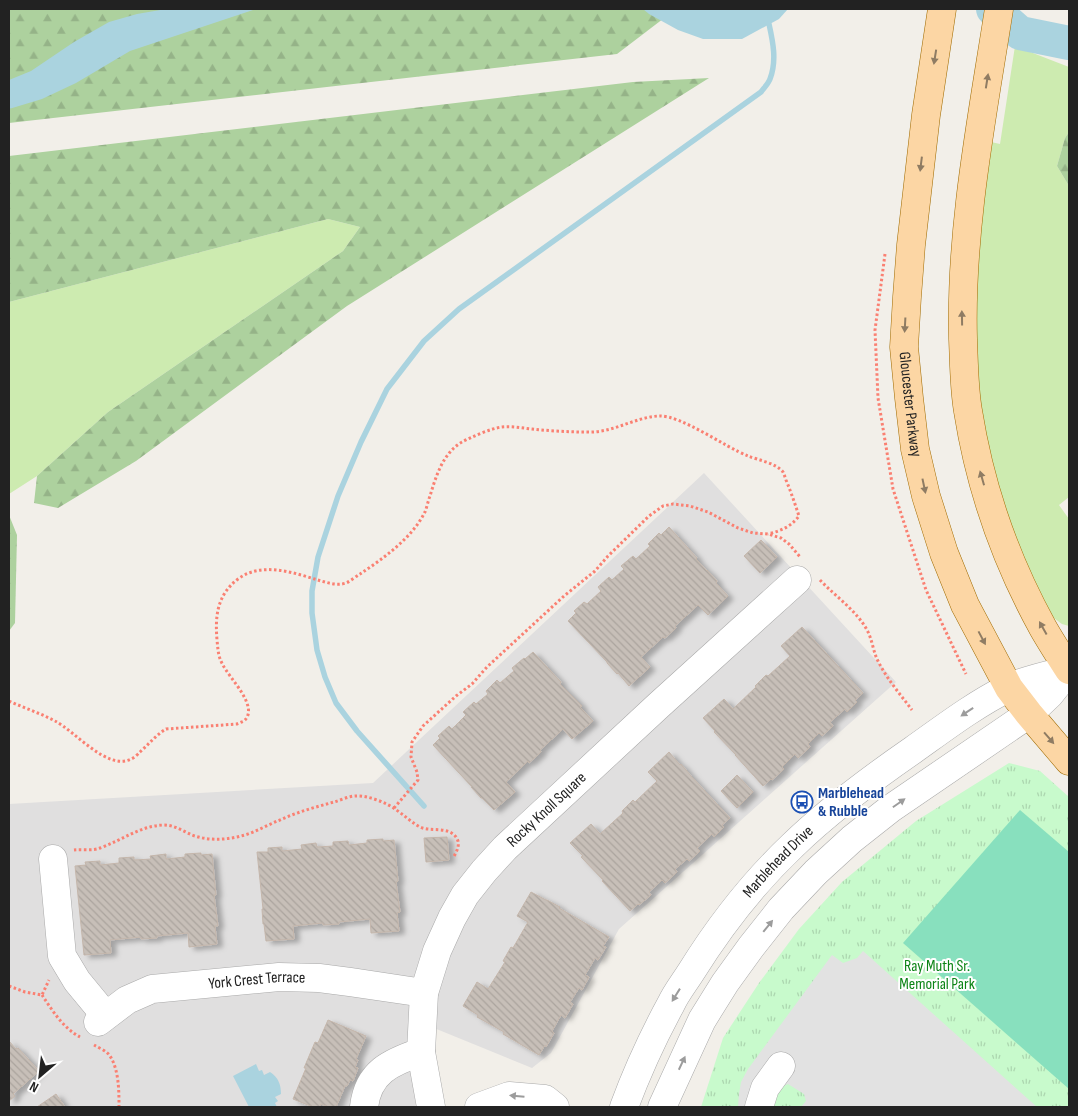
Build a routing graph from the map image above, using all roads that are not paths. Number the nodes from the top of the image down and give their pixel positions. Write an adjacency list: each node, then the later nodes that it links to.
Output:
1 (942, 9): 5 (main road, Gloucester Parkway, one-way to 5)
2 (999, 9): 4 (main road, one-way to 2)
3 (806, 573): 9 (street, Rocky Knoll Square)
4 (1069, 670): 5 (street, Marblehead Drive); 6 (street, Marblehead Drive)
5 (1009, 688): 6 (main road, Gloucester Parkway); 16 (street, Marblehead Drive, one-way to 16)
6 (1029, 714): 7 (main road, Gloucester Parkway, one-way to 7); 17 (street, Marblehead Drive, one-way to 6)
7 (1069, 761)
8 (53, 859): 9 (street, York Crest Terrace)
9 (424, 993): 10 (street, Rocky Knoll Square)
10 (421, 1052): 12 (street); 13 (street, Rocky Knoll Square)
11 (780, 1066): 18 (street)
12 (364, 1107)
13 (431, 1107)
14 (479, 1107): 15 (street, one-way to 14)
15 (555, 1107)
16 (624, 1107)
17 (662, 1107)
18 (759, 1107)

